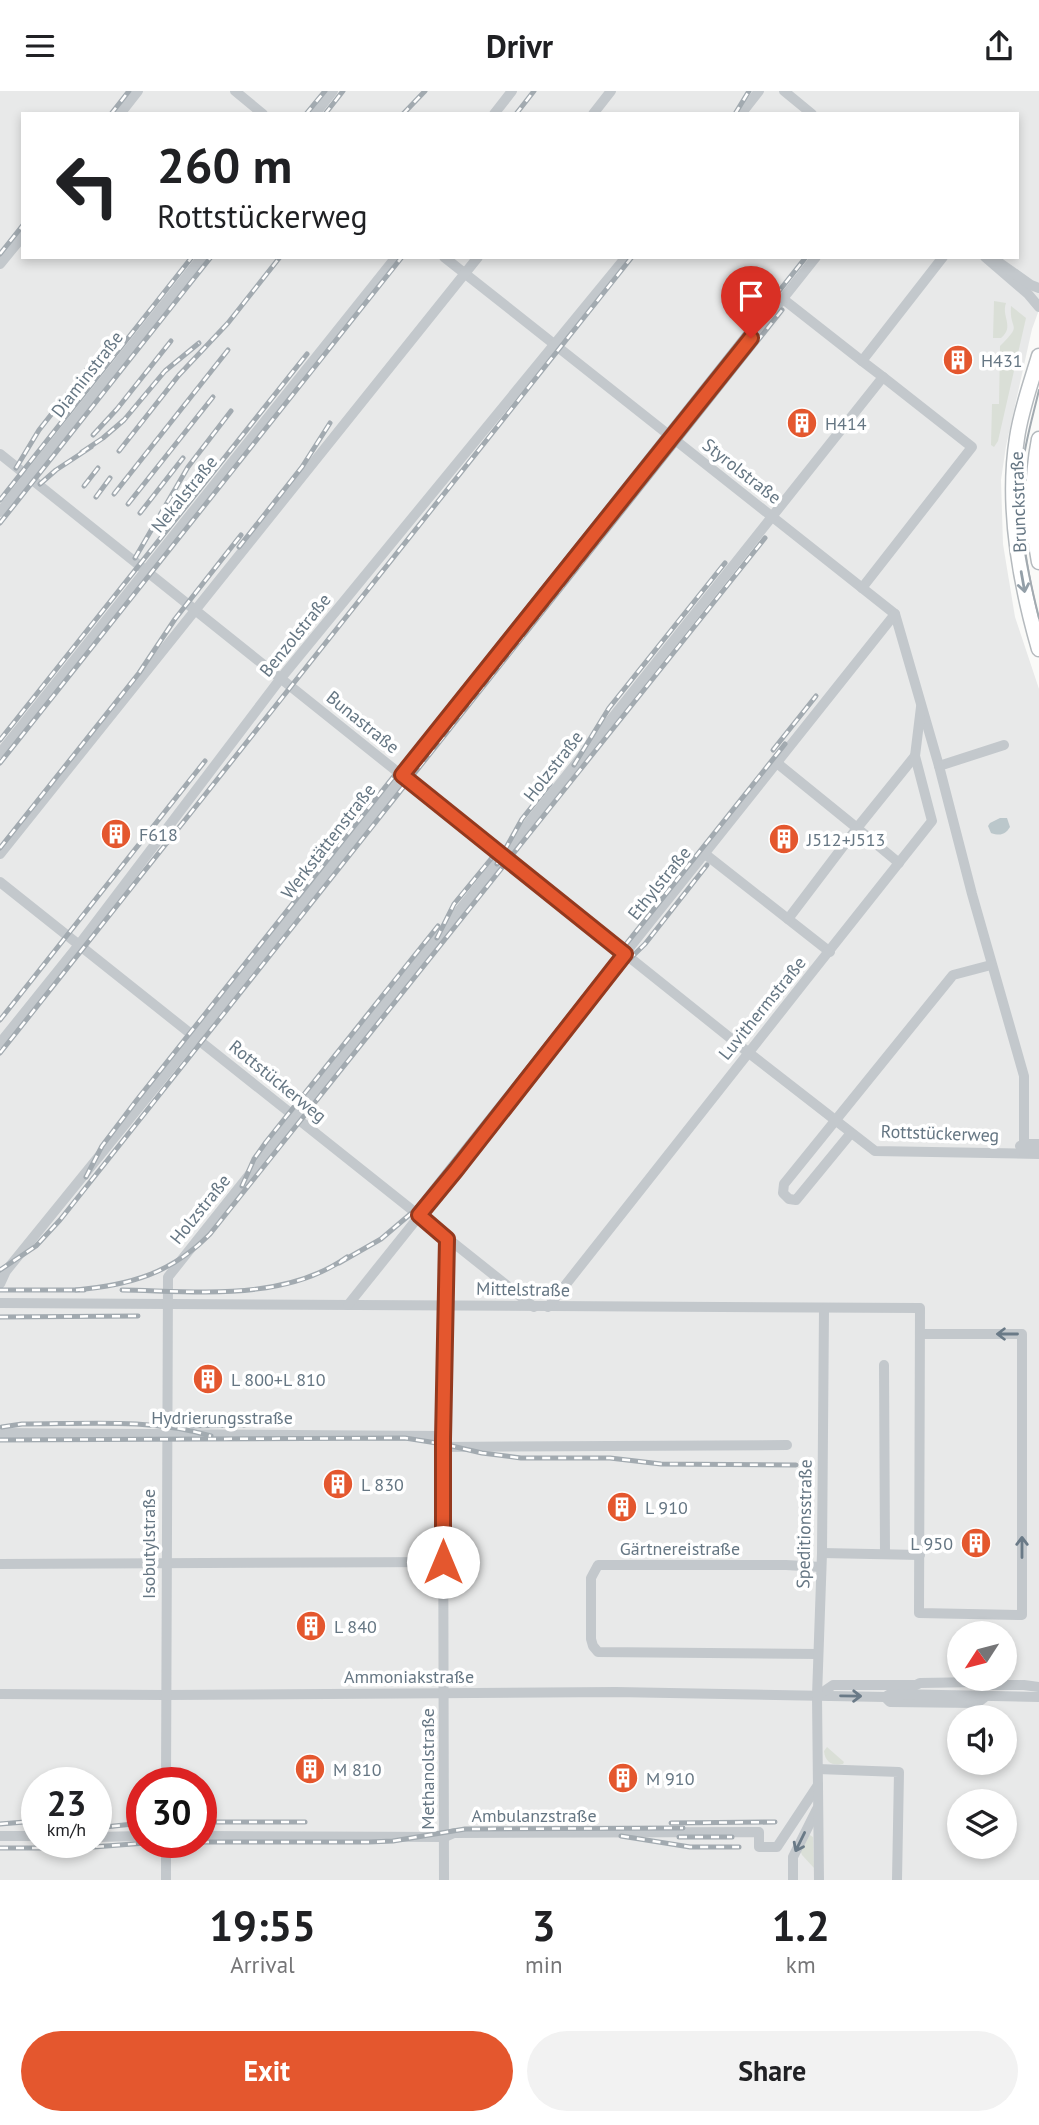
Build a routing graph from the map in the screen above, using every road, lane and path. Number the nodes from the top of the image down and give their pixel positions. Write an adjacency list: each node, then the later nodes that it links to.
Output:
1 (138, 91): 8 (street)
2 (234, 91): 9 (street)
3 (333, 91): 10 (street)
4 (512, 91): 11 (street)
5 (611, 91): 12 (street)
6 (759, 91): 13 (street)
7 (784, 91): 14 (street)
8 (122, 112)
9 (260, 112)
10 (317, 112)
11 (496, 112)
12 (595, 112)
13 (743, 112)
14 (810, 112)
15 (21, 238): 24 (street)
16 (200, 259): 37 (street, Diaminstraße)
17 (394, 259): 41 (street, Nekalstraße)
18 (446, 259): 25 (street, Styrolstraße)
19 (476, 259): 25 (street)
20 (624, 259): 29 (street, Benzolstraße)
21 (814, 259): 27 (street, Werkstättenstraße)
22 (941, 259): 31 (street)
23 (996, 263): 26 (street); 28 (street)
24 (0, 264)
25 (465, 274): 29 (street, Styrolstraße); 43 (street)
26 (1039, 288)
27 (783, 299): 31 (street); 34 (street, Werkstättenstraße)
28 (1039, 307)
29 (554, 344): 34 (street, Styrolstraße); 46 (street, Benzolstraße)
30 (1039, 356): 33 (main road, Brunckstraße)
31 (862, 361): 32 (street)
32 (883, 377): 39 (street, Holzstraße); 42 (street)
33 (1021, 417): 35 (main road); 45 (main road, Brunckstraße, one-way to 45)
34 (671, 438): 39 (street, Styrolstraße); 53 (street, Werkstättenstraße)
35 (1039, 440): 40 (main road, Brunckstraße)
36 (0, 454): 37 (street, Bunastraße)
37 (28, 477): 38 (street, Diaminstraße); 41 (street, Bunastraße)
38 (0, 512)
39 (773, 516): 42 (street, Styrolstraße); 57 (street, Holzstraße)
40 (1039, 562)
41 (146, 570): 43 (street, Bunastraße); 49 (street, Nekalstraße)
42 (862, 588): 44 (street, Styrolstraße)
43 (196, 610): 46 (street, Bunastraße); 55 (street)
44 (895, 614): 47 (street); 51 (street, Ethylstraße)
45 (1039, 649)
46 (281, 678): 53 (street, Bunastraße); 61 (street, Benzolstraße)
47 (921, 708): 50 (street, Luvithermstraße); 52 (street)
48 (1004, 745): 52 (street)
49 (0, 753)
50 (915, 757): 54 (street); 58 (street, Luvithermstraße)
51 (777, 763): 54 (street); 56 (street, Ethylstraße)
52 (939, 766): 64 (street)
53 (402, 775): 57 (street, Bunastraße); 65 (street, Werkstättenstraße)
54 (857, 828): 58 (street); 60 (street)
55 (0, 854)
56 (705, 854): 60 (street); 63 (street, Ethylstraße)
57 (503, 857): 63 (street, Bunastraße); 68 (street, Holzstraße)
58 (899, 863): 62 (street, Luvithermstraße)
59 (0, 883): 61 (street, Rottstückerweg)
60 (788, 919): 62 (street)
61 (78, 946): 65 (street, Rottstückerweg); 66 (street, Benzolstraße)
62 (830, 953): 67 (street, Luvithermstraße)
63 (625, 954): 67 (street, Bunastraße); 74 (street, Ethylstraße)
64 (991, 965): 69 (street); 72 (street)
65 (195, 1038): 68 (street, Rottstückerweg); 76 (street, Werkstättenstraße)
66 (0, 1043)
67 (749, 1053): 69 (street, Bunastraße); 82 (street, Luvithermstraße)
68 (296, 1118): 74 (street, Rottstückerweg); 78 (street, Holzstraße)
69 (836, 1121): 70 (street, Rottstückerweg); 70 (street)
70 (851, 1133): 72 (street, Rottstückerweg)
71 (1039, 1144): 72 (street, Rottstückerweg)
72 (1024, 1149): 73 (street, Rottstückerweg)
73 (1039, 1154)
74 (419, 1215): 75 (street, Rottstückerweg); 79 (street, Ethylstraße)
75 (447, 1239): 80 (street, Methanolstraße); 81 (street, Rottstückerweg)
76 (0, 1284)
77 (0, 1303): 78 (street, Mittelstraße)
78 (168, 1305): 79 (street, Mittelstraße); 87 (street, Isobutylstraße)
79 (348, 1305): 80 (street, Mittelstraße)
80 (445, 1305): 81 (street, Mittelstraße); 88 (street, Methanolstraße)
81 (534, 1307): 82 (street, Mittelstraße)
82 (548, 1307): 83 (street, Mittelstraße)
83 (824, 1309): 84 (street, Mittelstraße); 90 (street, Speditionsstraße)
84 (920, 1334): 92 (street); 92 (street, one-way to 84)
85 (884, 1364): 91 (street)
86 (0, 1433): 87 (street, Hydrierungsstraße)
87 (166, 1434): 88 (street, Hydrierungsstraße); 95 (street, Isobutylstraße)
88 (443, 1441): 89 (street, Hydrierungsstraße); 93 (street, Methanolstraße)
89 (787, 1445)
90 (822, 1552): 91 (street); 96 (street, Speditionsstraße)
91 (885, 1554): 92 (street)
92 (920, 1555)
93 (443, 1562): 95 (street); 103 (street, Methanolstraße)
94 (0, 1564): 95 (street)
95 (166, 1564): 105 (street, Isobutylstraße)
96 (821, 1567): 97 (street, Speditionsstraße); 97 (street, Gärtnereistraße)
97 (818, 1654): 107 (street, Speditionsstraße)
98 (947, 1683): 99 (street, Ammoniakstraße)
99 (880, 1685): 106 (street); 107 (street, Ammoniakstraße)
100 (1017, 1685): 101 (street, Ammoniakstraße)
101 (1039, 1687)
102 (985, 1691): 108 (street)
103 (444, 1693): 105 (street, Ammoniakstraße); 107 (street, Ammoniakstraße); 117 (street, Methanolstraße)
104 (0, 1694): 105 (street, Ammoniakstraße)
105 (164, 1695): 110 (street, Isobutylstraße)
106 (888, 1695): 107 (street, Ammoniakstraße, one-way to 106); 108 (street, Ammoniakstraße)
107 (817, 1696): 111 (street, Speditionsstraße)
108 (985, 1697): 109 (street, Ammoniakstraße)
109 (1039, 1697)
110 (166, 1767)
111 (818, 1769): 112 (street, Speditionsstraße); 123 (street)
112 (818, 1785): 113 (street, Speditionsstraße); 117 (street, Ambulanzstraße)
113 (818, 1806): 121 (street, one-way to 121); 122 (street, Speditionsstraße)
114 (0, 1836): 115 (street)
115 (21, 1836)
116 (217, 1836): 117 (street, Ambulanzstraße)
117 (445, 1837): 120 (street, Methanolstraße)
118 (166, 1858): 119 (street)
119 (166, 1880)
120 (444, 1880)
121 (793, 1880)
122 (820, 1880)
123 (898, 1880)

